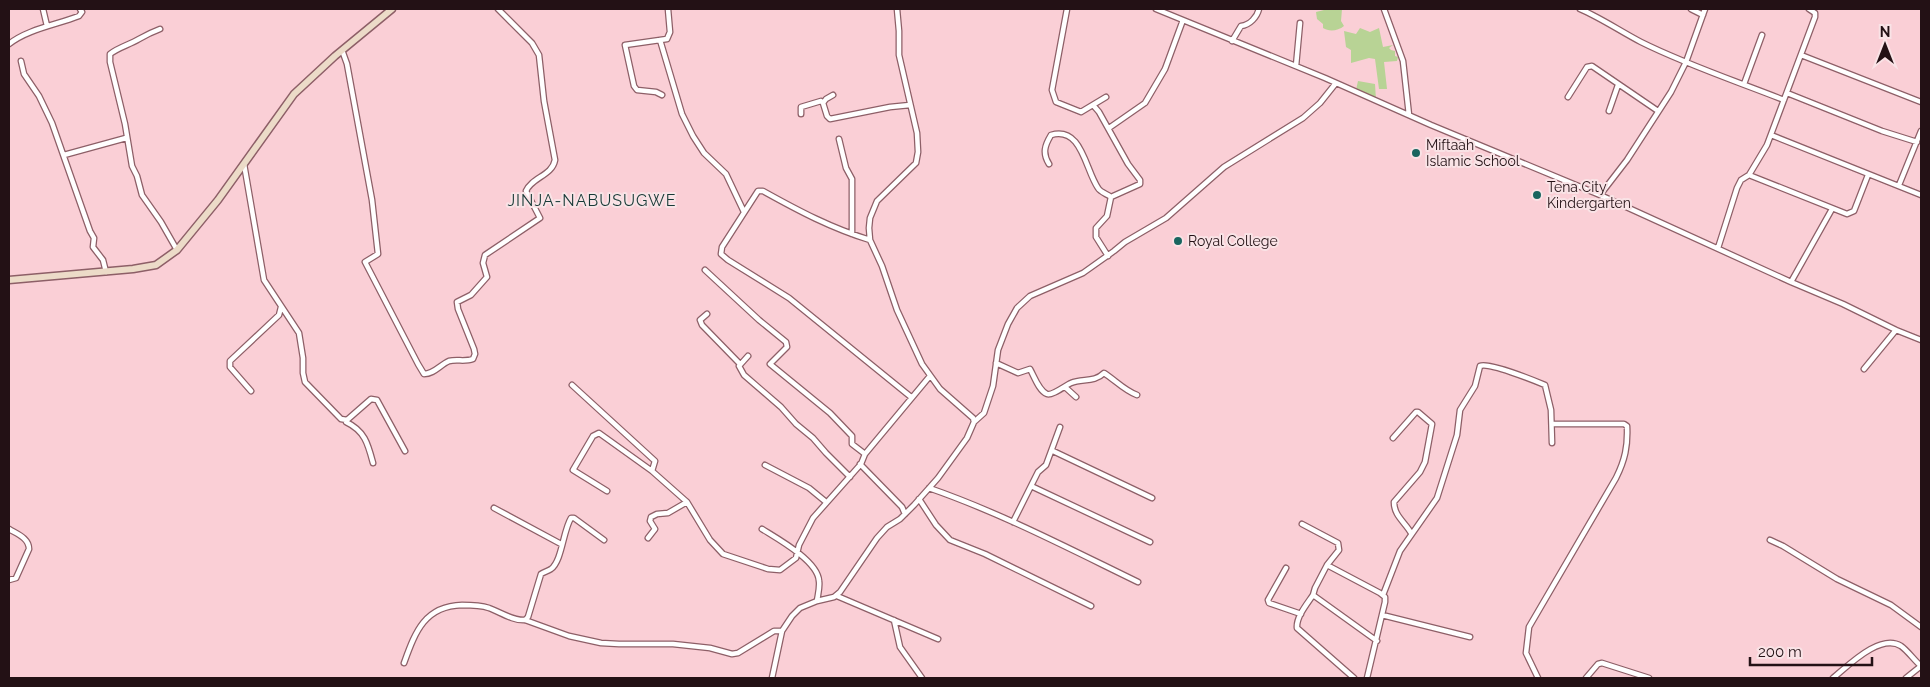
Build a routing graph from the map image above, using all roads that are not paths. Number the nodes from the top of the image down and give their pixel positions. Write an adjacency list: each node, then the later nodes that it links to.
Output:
1 (43, 9): 19 (street)
2 (80, 9): 19 (street)
3 (392, 9): 25 (street)
4 (498, 9): 25 (street)
5 (668, 9): 22 (street)
6 (897, 9): 41 (street)
7 (1067, 9): 42 (street)
8 (1156, 9): 17 (street)
9 (1259, 9): 23 (street)
10 (1384, 9): 46 (street)
11 (1580, 9): 15 (street)
12 (1691, 9): 16 (street)
13 (1705, 9): 16 (street)
14 (1809, 9): 26 (street)
15 (1589, 11): 28 (street)
16 (1703, 15): 28 (street)
17 (1183, 20): 23 (street); 47 (street)
18 (1300, 23): 29 (street)
19 (47, 26): 24 (street)
20 (160, 29): 50 (street)
21 (1762, 35): 31 (street)
22 (660, 40): 34 (street); 64 (street)
23 (1232, 41): 29 (street)
24 (9, 44)
25 (342, 50): 55 (street)
26 (1801, 55): 33 (street); 39 (street)
27 (22, 61): 54 (street)
28 (1686, 62): 31 (street); 44 (street)
29 (1296, 66): 30 (street)
30 (1336, 83): 46 (street); 69 (street)
31 (1744, 84): 38 (street)
32 (1618, 85): 36 (street); 43 (street); 44 (street)
33 (1787, 93): 38 (street); 52 (street)
34 (662, 95)
35 (833, 95): 40 (street)
36 (1568, 96)
37 (1106, 97): 42 (street)
38 (1784, 100): 49 (street)
39 (1921, 102)
40 (823, 103): 41 (street); 45 (street)
41 (910, 105): 66 (street)
42 (1093, 106): 47 (street)
43 (1609, 111)
44 (1658, 111): 60 (street)
45 (800, 114)
46 (1409, 115): 60 (street)
47 (1109, 128): 62 (street)
48 (1921, 131): 52 (street)
49 (1771, 135): 57 (street); 58 (street)
50 (126, 138): 54 (street); 68 (street)
51 (839, 139): 65 (street)
52 (1916, 145): 53 (street); 59 (street)
53 (1921, 150)
54 (64, 155): 71 (street)
55 (244, 163): 68 (street); 74 (street)
56 (1048, 164): 62 (street)
57 (1749, 175): 63 (street); 67 (street)
58 (1868, 175): 59 (street); 63 (street)
59 (1899, 185): 61 (street)
60 (1600, 195): 67 (street)
61 (1921, 195)
62 (1111, 197): 69 (street)
63 (1832, 209): 73 (street)
64 (744, 212): 65 (street); 87 (street)
65 (852, 234): 66 (street)
66 (870, 240): 82 (street)
67 (1718, 248): 73 (street)
68 (177, 250): 71 (street)
69 (1108, 256): 79 (street)
70 (706, 270): 97 (street)
71 (106, 272): 72 (street)
72 (9, 280)
73 (1791, 282): 76 (street)
74 (282, 307): 85 (street); 89 (street)
75 (707, 314): 80 (street)
76 (1896, 330): 77 (street); 81 (street)
77 (1921, 340)
78 (748, 356): 80 (street)
79 (996, 363): 84 (street); 90 (street)
80 (740, 364): 102 (street)
81 (1864, 369)
82 (930, 376): 87 (street); 90 (street)
83 (572, 384): 101 (street)
84 (1065, 386): 86 (street); 88 (street)
85 (251, 391)
86 (1137, 395)
87 (911, 397): 97 (street)
88 (1076, 397)
89 (346, 420): 95 (street); 98 (street)
90 (974, 422): 104 (street)
91 (1552, 424): 94 (street); 116 (street); 147 (street)
92 (1060, 427): 96 (street)
93 (1393, 438): 116 (street)
94 (1552, 443)
95 (405, 451)
96 (1053, 451): 103 (street); 106 (street)
97 (865, 454): 99 (street)
98 (374, 462)
99 (860, 464): 102 (street); 111 (street)
100 (765, 465): 109 (street)
101 (652, 471): 105 (street); 108 (street)
102 (850, 476): 109 (street)
103 (1031, 486): 112 (street); 120 (street)
104 (929, 488): 107 (street); 112 (street)
105 (606, 491)
106 (1152, 498)
107 (919, 499): 111 (street); 131 (street)
108 (687, 502): 117 (street); 122 (street)
109 (826, 502): 122 (street)
110 (494, 508): 121 (street)
111 (905, 514): 129 (street)
112 (1013, 522): 126 (street)
113 (1302, 524): 123 (street)
114 (9, 529): 125 (street)
115 (762, 529): 122 (street)
116 (1411, 533): 128 (street)
117 (648, 538)
118 (604, 540): 121 (street)
119 (1770, 540): 136 (street)
120 (1150, 542)
121 (561, 544): 134 (street)
122 (797, 553): 130 (street)
123 (1327, 565): 127 (street); 128 (street)
124 (1286, 568): 132 (street)
125 (9, 580)
126 (1138, 582)
127 (1313, 595): 132 (street); 140 (street)
128 (1383, 595): 133 (street)
129 (837, 596): 130 (street); 135 (street)
130 (817, 601): 137 (street)
131 (1091, 606)
132 (1301, 614): 145 (street)
133 (1382, 616): 138 (street); 140 (street)
134 (525, 620): 137 (street); 141 (street)
135 (894, 620): 139 (street); 144 (street)
136 (1921, 627)
137 (782, 631): 143 (street)
138 (1470, 637)
139 (938, 639)
140 (1377, 641): 146 (street)
141 (404, 663)
142 (1921, 666): 150 (street); 151 (street)
143 (772, 678)
144 (922, 678)
145 (1354, 678)
146 (1367, 678)
147 (1538, 678)
148 (1586, 678): 149 (street)
149 (1650, 678)
150 (1833, 678)
151 (1906, 678)

